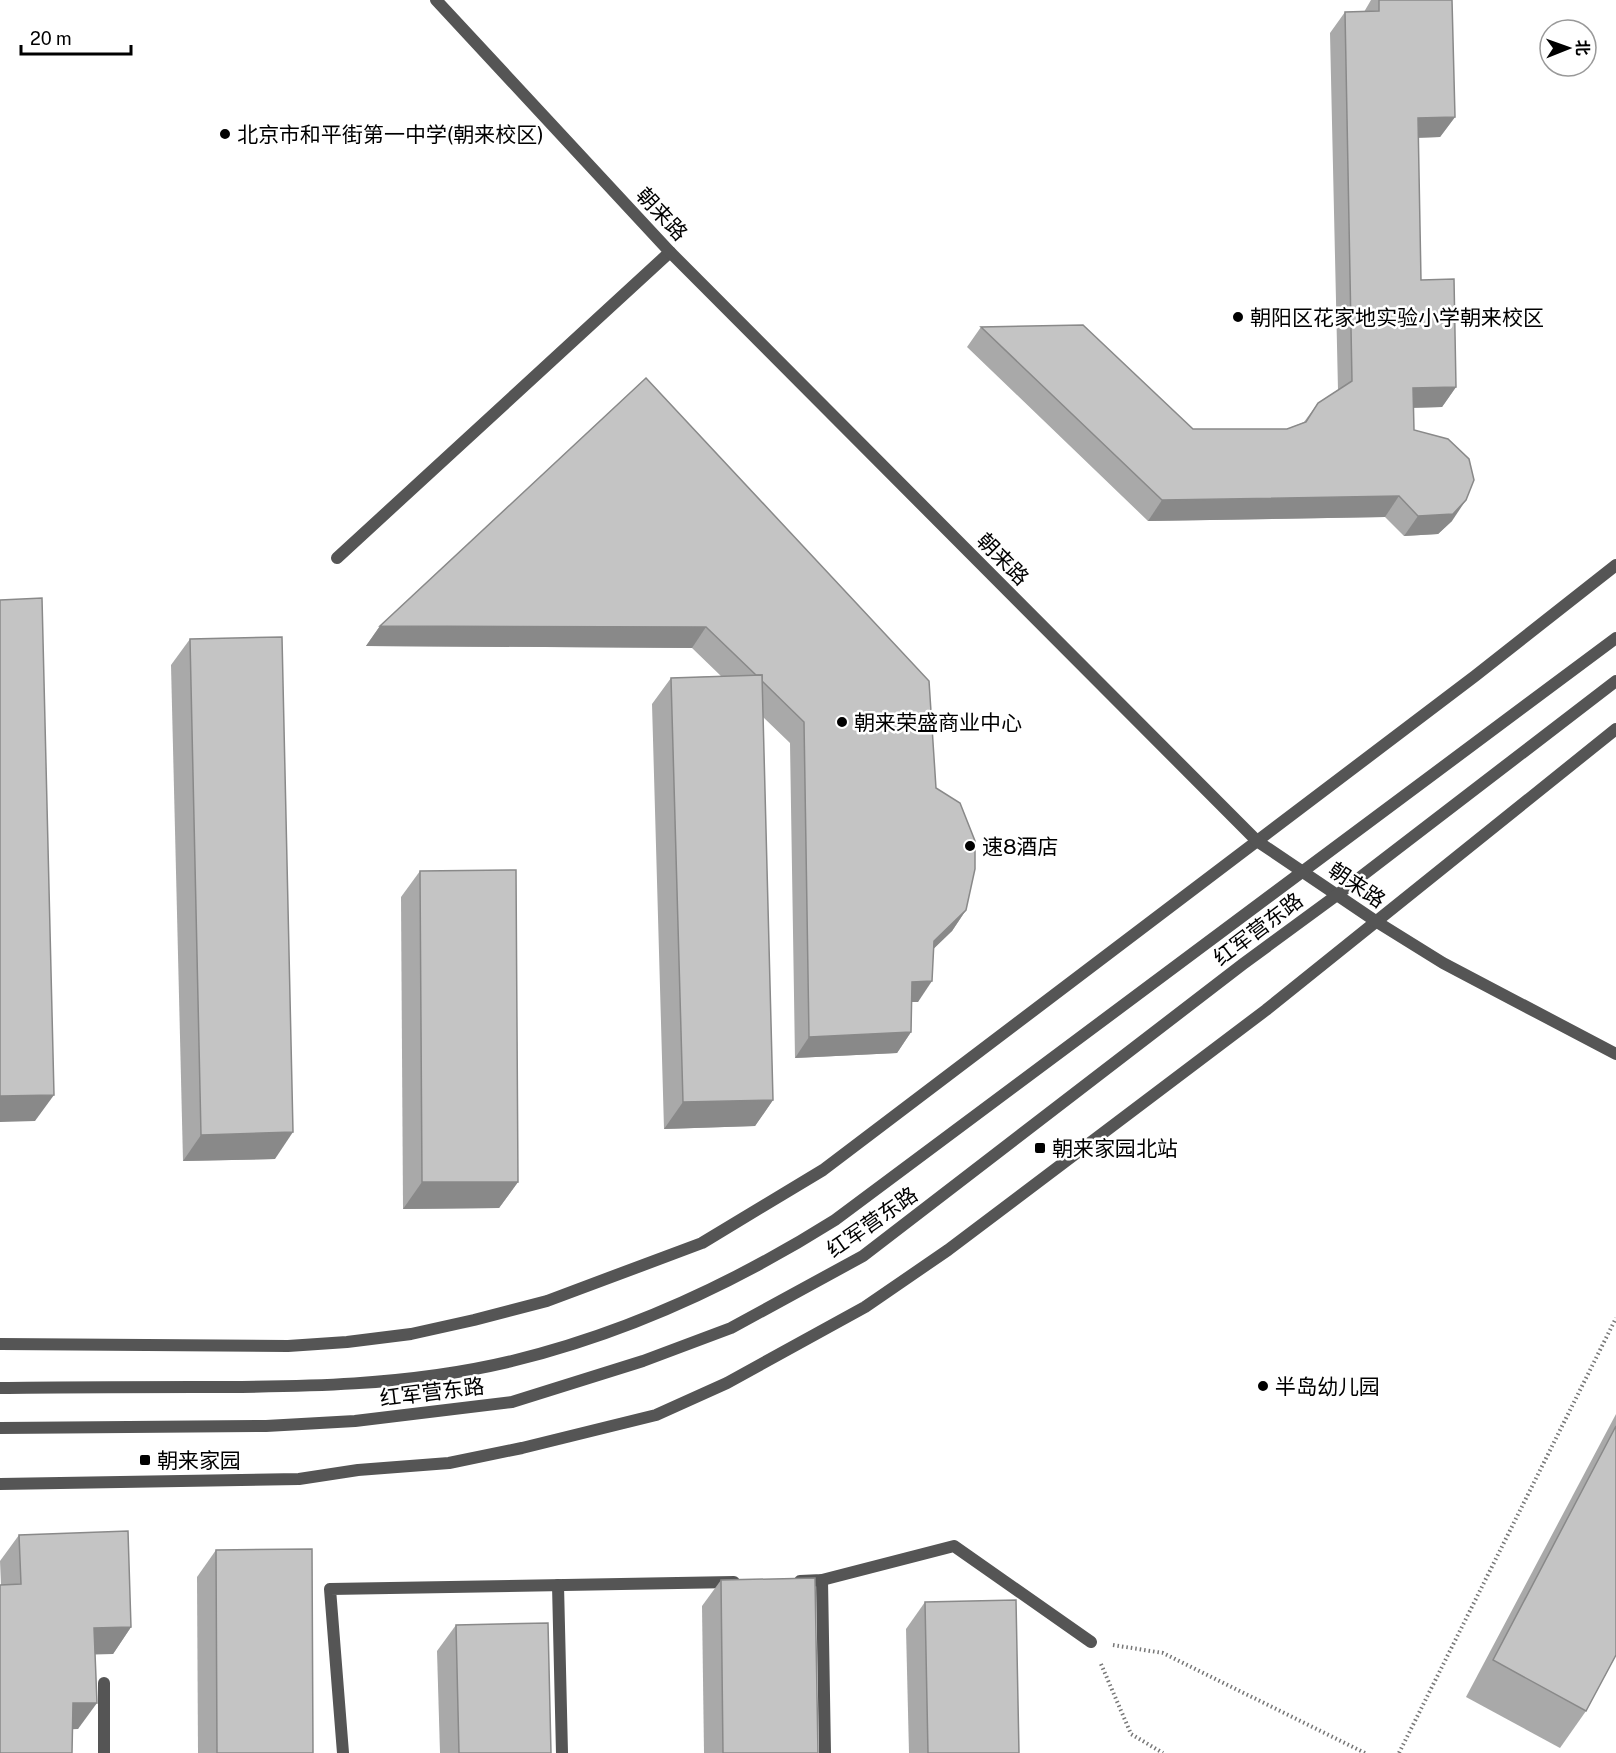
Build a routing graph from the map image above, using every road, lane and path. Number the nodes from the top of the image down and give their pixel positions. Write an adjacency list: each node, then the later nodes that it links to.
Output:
1 (436, 0): 2 (street, 朝来路)
2 (670, 252): 3 (street); 8 (street, 朝来路)
3 (337, 558)
4 (1616, 565): 8 (street)
5 (1616, 638): 9 (street, 红军营东路)
6 (1616, 681): 10 (street, 红军营东路)
7 (1616, 729): 11 (street)
8 (1257, 842): 9 (street, 朝来路); 14 (street)
9 (1302, 872): 10 (street, 朝来路); 15 (street, 红军营东路)
10 (1337, 895): 11 (street, 朝来路); 16 (street, 红军营东路)
11 (1377, 922): 12 (street, 朝来路); 17 (street)
12 (1616, 1054)
13 (1616, 1318): 30 (path)
14 (0, 1344)
15 (0, 1388)
16 (0, 1428)
17 (0, 1484)
18 (786, 1581): 19 (street)
19 (822, 1581): 22 (street); 27 (street)
20 (750, 1582): 21 (street)
21 (558, 1585): 25 (street); 26 (street)
22 (1091, 1642): 28 (path); 29 (path)
23 (104, 1683): 24 (street)
24 (104, 1753)
25 (343, 1753)
26 (562, 1753)
27 (825, 1753)
28 (1163, 1753)
29 (1365, 1753)
30 (1399, 1753)

